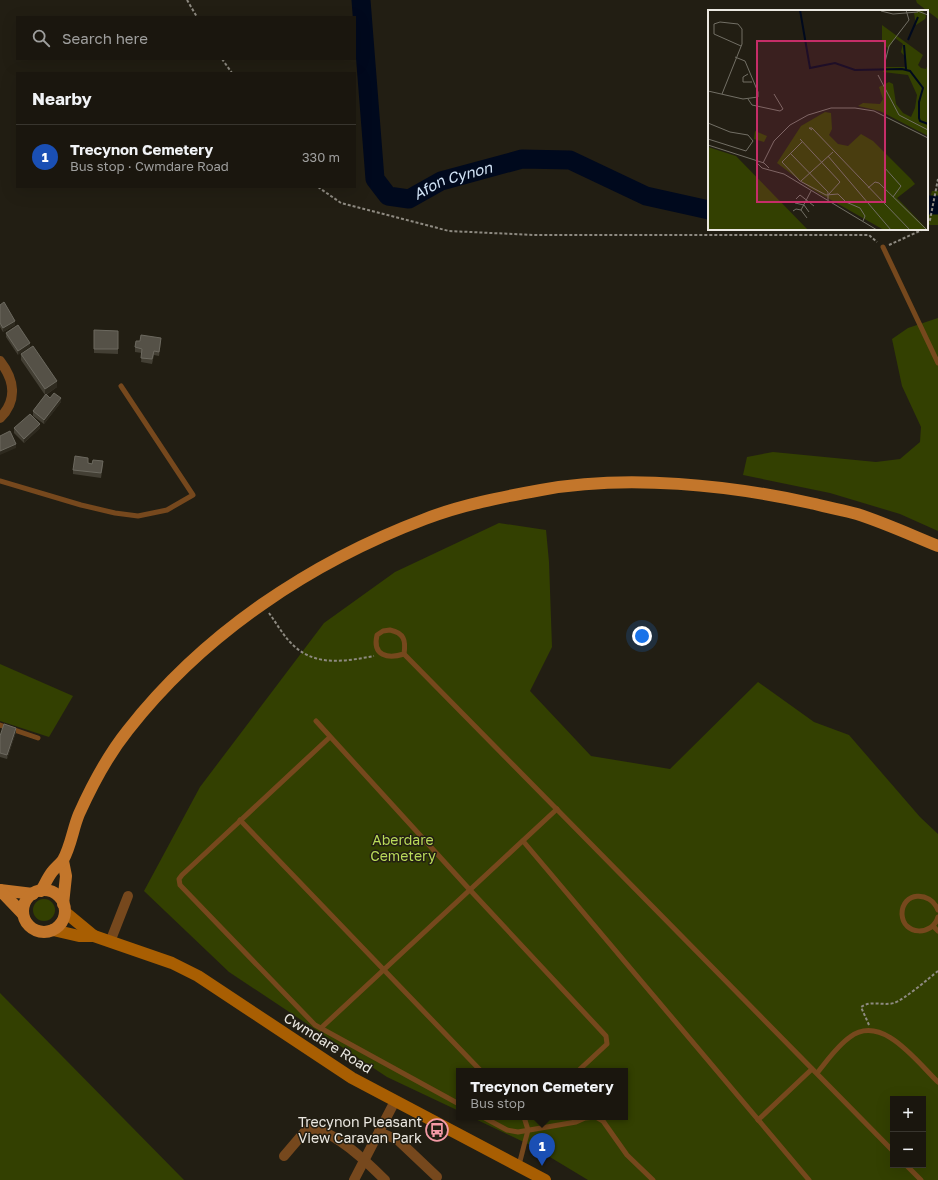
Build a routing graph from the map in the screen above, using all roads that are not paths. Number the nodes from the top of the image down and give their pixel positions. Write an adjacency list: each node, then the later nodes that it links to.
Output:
1 (883, 247): 3 (lane)
2 (0, 360): 5 (street)
3 (938, 364)
4 (121, 386): 6 (lane)
5 (0, 418)
6 (0, 481)
7 (938, 546): 16 (main road)
8 (404, 654): 8 (lane); 13 (lane)
9 (316, 721): 11 (lane)
10 (0, 725): 12 (lane)
11 (330, 737): 14 (lane); 18 (lane)
12 (38, 738)
13 (557, 809): 15 (lane); 34 (lane)
14 (240, 820): 30 (lane); 31 (lane)
15 (523, 841): 18 (lane); 43 (lane)
16 (62, 861): 19 (main road); 21 (main road)
17 (0, 890): 19 (main road); 23 (main road)
18 (470, 890): 30 (lane); 33 (lane)
19 (37, 892): 21 (main road); 23 (main road)
20 (128, 896): 29 (street)
21 (64, 908): 26 (main road); 28 (main road, Cwmdare Road)
22 (938, 910): 25 (lane)
23 (23, 914): 26 (main road)
24 (938, 917): 25 (lane)
25 (934, 926): 27 (lane)
26 (53, 930): 28 (main road, Cwmdare Road)
27 (938, 931)
28 (94, 936): 29 (main road, Cwmdare Road)
29 (110, 942): 37 (main road, Cwmdare Road)
30 (384, 970): 31 (lane); 32 (lane)
31 (321, 1028): 38 (lane)
32 (478, 1068)
33 (581, 1068)
34 (812, 1069): 35 (lane); 43 (lane)
35 (817, 1073): 36 (lane); 46 (lane)
36 (938, 1082)
37 (395, 1101): 45 (street); 49 (main road, Cwmdare Road)
38 (456, 1102)
39 (489, 1120): 44 (lane)
40 (526, 1120): 44 (lane)
41 (580, 1120): 44 (lane)
42 (601, 1120): 55 (lane)
43 (758, 1120): 56 (lane)
44 (528, 1130): 49 (lane)
45 (379, 1132): 48 (street); 51 (street)
46 (890, 1148)
47 (284, 1156): 48 (street)
48 (364, 1160): 52 (street); 53 (street)
49 (519, 1165): 54 (main road, Cwmdare Road)
50 (909, 1168): 57 (lane)
51 (438, 1177)
52 (354, 1180)
53 (385, 1180)
54 (545, 1180)
55 (653, 1180)
56 (809, 1180)
57 (921, 1180)

